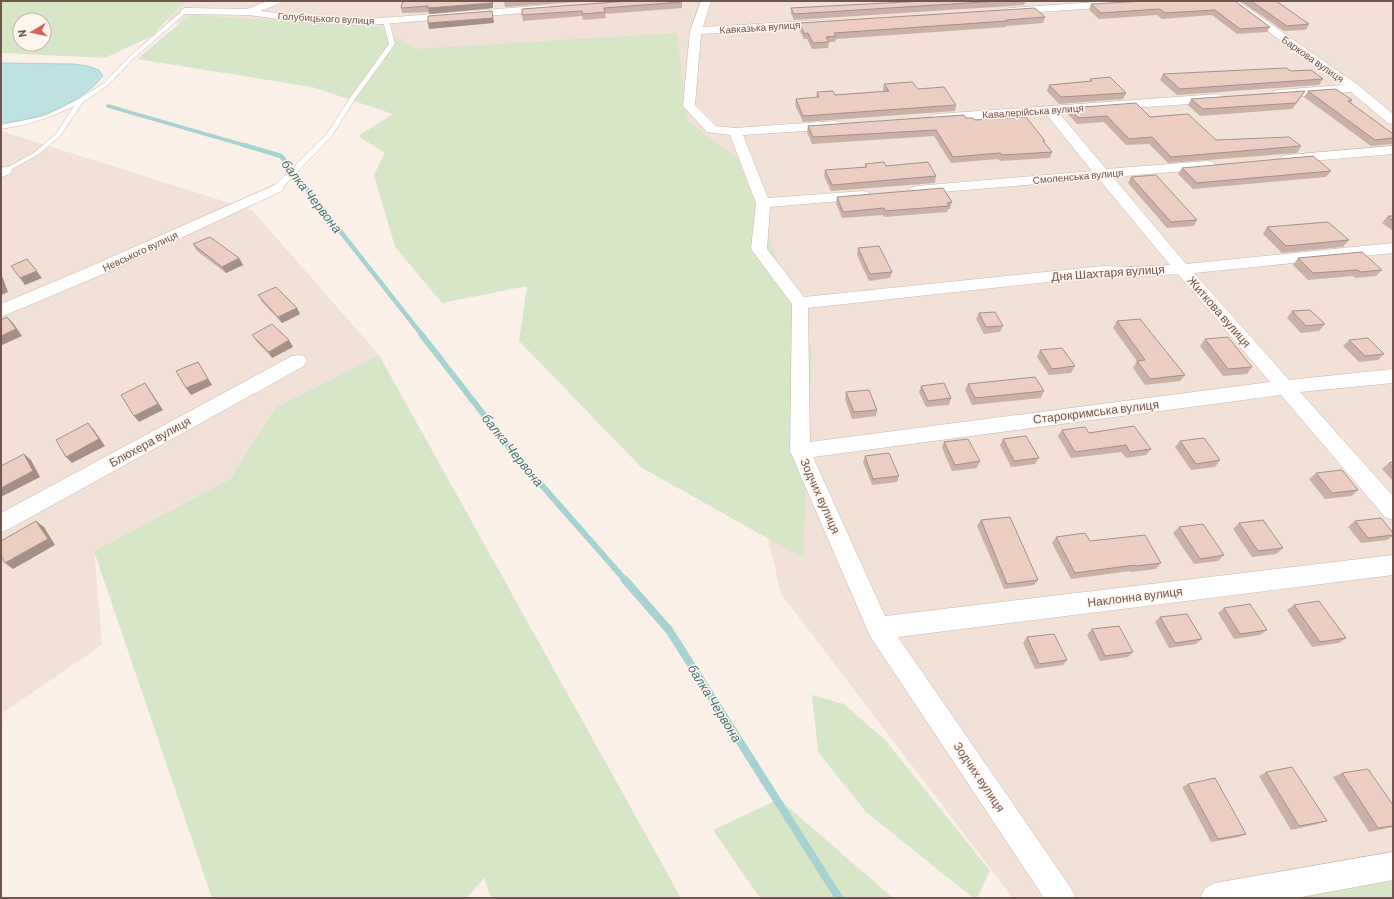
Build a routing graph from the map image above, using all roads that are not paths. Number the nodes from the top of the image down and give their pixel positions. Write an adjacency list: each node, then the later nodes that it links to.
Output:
1 (194, 1): 7 (street)
2 (276, 1): 8 (street)
3 (706, 1): 12 (street)
4 (1160, 1): 9 (street)
5 (1230, 1): 13 (street, Баркова вулиця)
6 (557, 8): 10 (street, Голубицького вулиця)
7 (185, 11): 8 (street, Голубицького вулиця); 16 (lane)
8 (248, 12): 10 (street, Голубицького вулиця)
9 (994, 12)
10 (386, 21): 28 (lane)
11 (837, 22): 12 (street, Кавказька вулиця)
12 (696, 31): 22 (street)
13 (1354, 88): 14 (street); 19 (street, Баркова вулиця)
14 (1268, 94)
15 (1229, 97): 17 (street, Кавалерійська вулиця)
16 (81, 101): 21 (lane); 26 (lane)
17 (1049, 110): 18 (street, Кавалерійська вулиця); 27 (street, Житкова вулиця)
18 (924, 119)
19 (1393, 120)
20 (845, 124): 22 (street)
21 (1, 127)
22 (735, 132): 31 (street)
23 (1393, 150): 24 (street)
24 (1275, 160)
25 (1220, 164): 27 (street, Смоленська вулиця)
26 (3, 172)
27 (1103, 174): 29 (street, Смоленська вулиця); 33 (street, Житкова вулиця)
28 (277, 188): 35 (street, Невського вулиця)
29 (905, 191)
30 (873, 194): 31 (street)
31 (763, 203): 34 (street)
32 (1393, 248): 33 (street, Дня Шахтаря вулиця)
33 (1182, 269): 34 (street, Дня Шахтаря вулиця); 38 (street, Житкова вулиця)
34 (800, 303): 39 (street, Зодчих вулиця)
35 (1, 311)
36 (298, 361): 41 (street, Блюхера вулиця)
37 (1393, 376): 38 (street, Старокримська вулиця)
38 (1286, 387): 39 (street, Старокримська вулиця); 40 (street, Житкова вулиця)
39 (800, 451): 43 (street, Зодчих вулиця)
40 (1393, 510)
41 (1, 523)
42 (1393, 565): 43 (street, Наклонна вулиця)
43 (878, 628): 45 (street, Зодчих вулиця)
44 (1393, 866): 46 (street)
45 (1061, 898)
46 (1215, 898)

